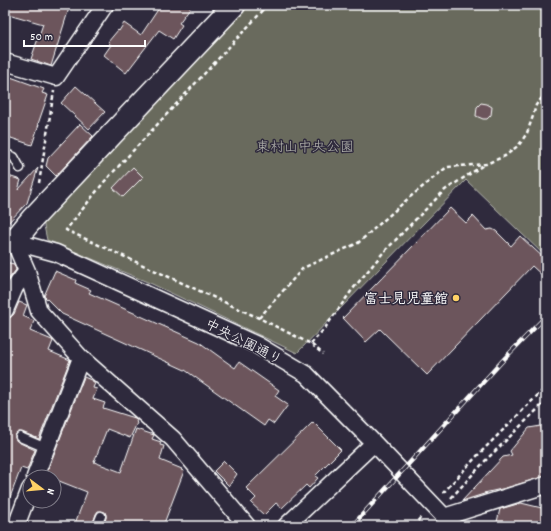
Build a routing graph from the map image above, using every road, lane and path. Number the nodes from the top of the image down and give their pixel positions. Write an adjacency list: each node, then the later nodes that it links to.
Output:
1 (105, 5): 5 (street)
2 (234, 5): 11 (street)
3 (268, 5): 14 (path)
4 (5, 62): 5 (street)
5 (56, 77): 10 (path)
6 (546, 93): 8 (path)
7 (5, 154): 9 (lane)
8 (486, 164): 14 (path); 15 (path)
9 (20, 168)
10 (38, 187)
11 (9, 240): 12 (street); 21 (street, 中央公園通り)
12 (27, 271): 13 (street); 17 (street)
13 (5, 310)
14 (259, 318): 15 (path)
15 (311, 344): 16 (path)
16 (323, 354)
17 (81, 358): 22 (street); 30 (street)
18 (546, 387): 27 (path)
19 (546, 401): 27 (path)
20 (20, 437): 22 (lane)
21 (374, 443): 27 (street, 中央公園通り); 31 (street)
22 (46, 448): 23 (street)
23 (38, 469)
24 (546, 485): 27 (street)
25 (22, 509): 28 (street)
26 (101, 516): 29 (lane)
27 (444, 518)
28 (16, 526)
29 (97, 526)
30 (247, 526)
31 (286, 526)

